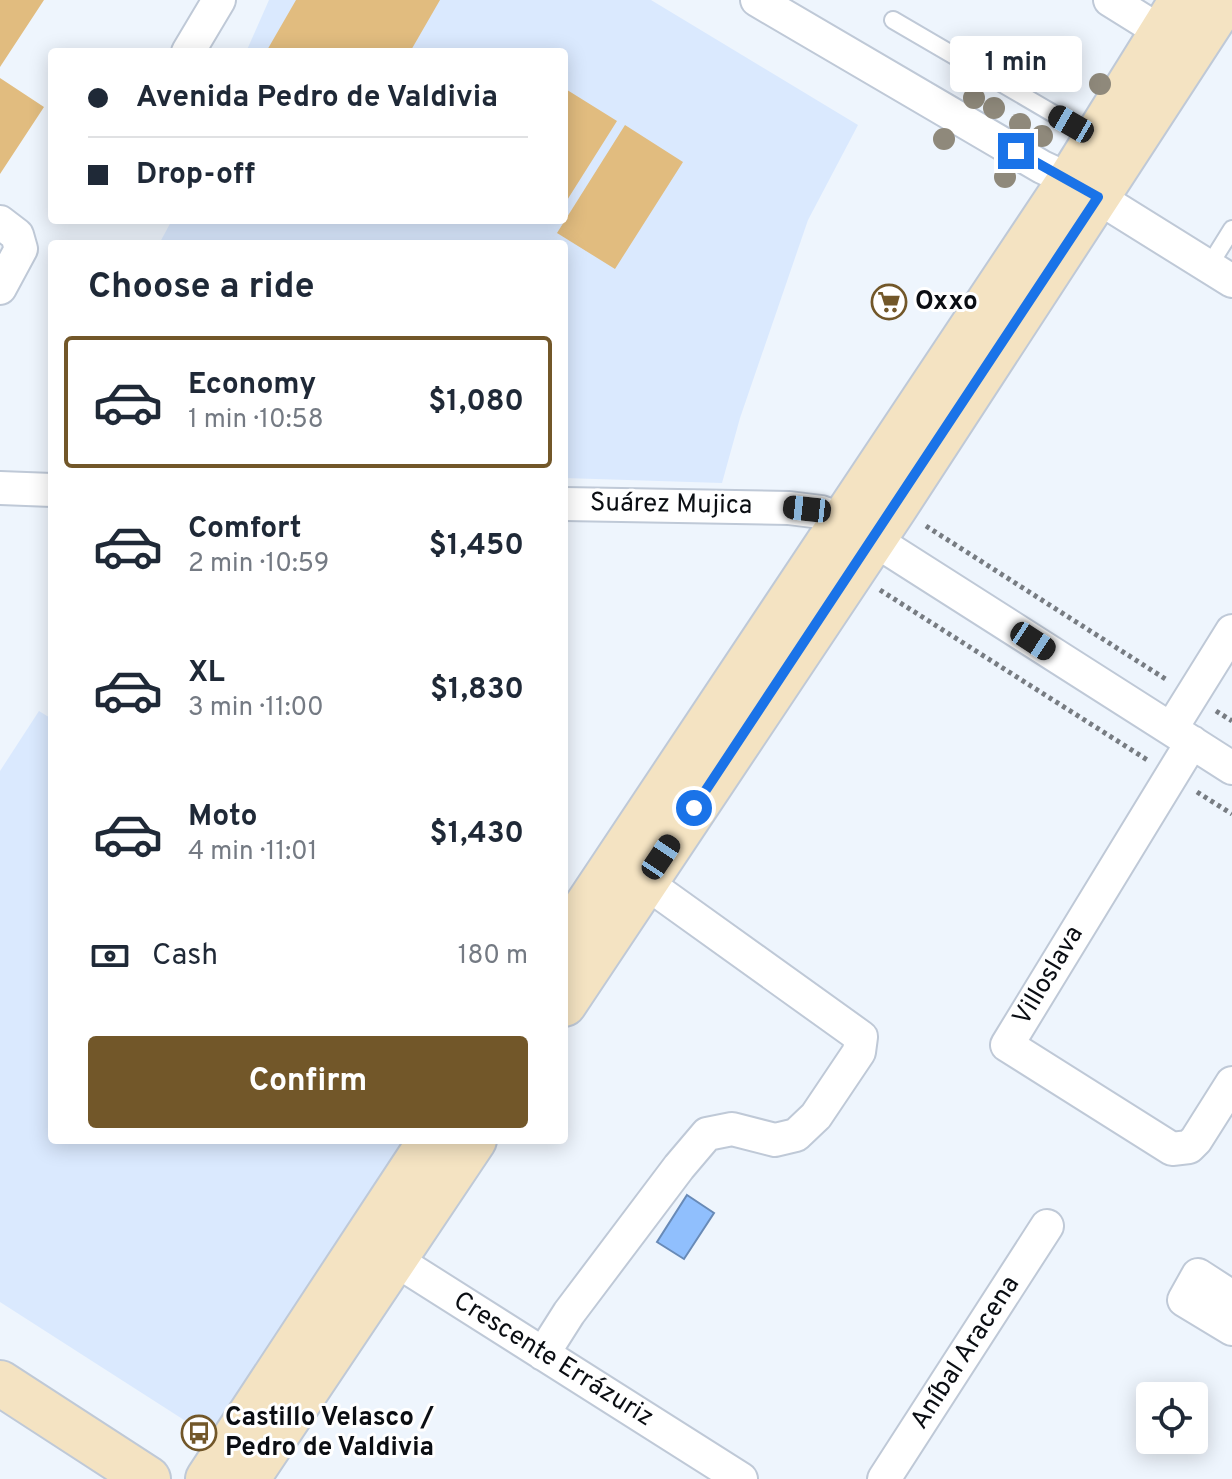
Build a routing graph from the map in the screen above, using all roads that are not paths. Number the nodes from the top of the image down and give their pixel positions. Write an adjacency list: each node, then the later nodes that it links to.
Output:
1 (219, 0): 7 (street)
2 (757, 0): 9 (street)
3 (1110, 0): 5 (street)
4 (1225, 0): 9 (main road)
5 (1172, 17): 8 (main road)
6 (893, 20): 8 (lane)
7 (190, 48)
8 (1096, 139): 9 (main road)
9 (1084, 188): 12 (street); 17 (main road)
10 (0, 222): 13 (street)
11 (1232, 229): 12 (lane)
12 (1220, 274)
13 (0, 288)
14 (0, 488): 15 (street)
15 (48, 490)
16 (568, 504): 17 (street, Suárez Mujica)
17 (870, 522): 19 (street, Suárez Mujica); 21 (main road); 22 (main road)
18 (1232, 631): 19 (street, Villoslava)
19 (1181, 736): 20 (street, Suárez Mujica); 24 (street, Villoslava)
20 (1232, 768)
21 (645, 882): 23 (main road); 31 (street)
22 (568, 935)
23 (568, 998)
24 (1232, 1083)
25 (429, 1144): 28 (main road)
26 (471, 1144): 28 (main road)
27 (1047, 1226): 37 (street, Aníbal Aracena)
28 (380, 1250): 31 (street, Crescente Errázuriz); 34 (main road); 35 (main road)
29 (1232, 1297): 30 (street)
30 (1232, 1329)
31 (543, 1354): 36 (street, Crescente Errázuriz)
32 (0, 1383): 33 (main road)
33 (148, 1479)
34 (208, 1479)
35 (247, 1479)
36 (741, 1479)
37 (884, 1479)

